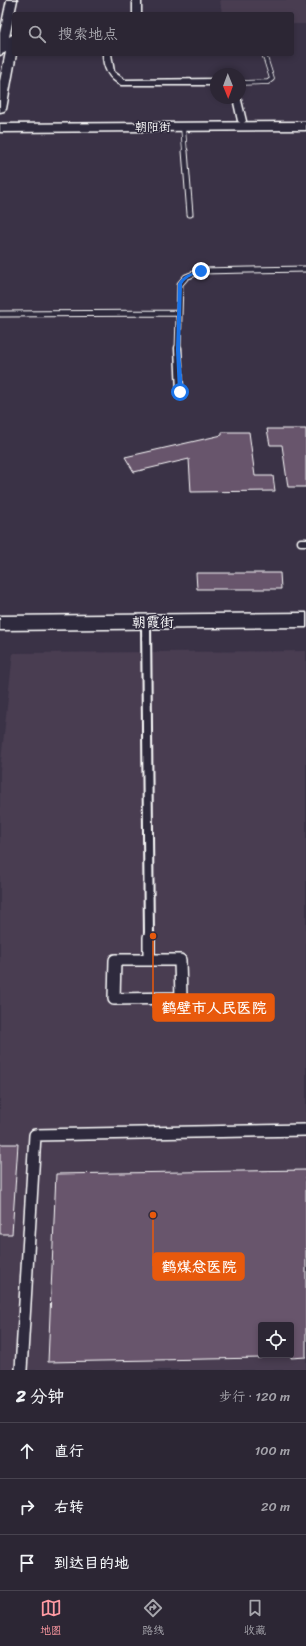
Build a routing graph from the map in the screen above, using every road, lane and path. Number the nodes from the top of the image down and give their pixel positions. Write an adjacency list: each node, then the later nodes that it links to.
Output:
1 (12, 0): 9 (main road)
2 (21, 0): 4 (main road)
3 (137, 0): 5 (street)
4 (18, 12)
5 (137, 12)
6 (12, 47): 13 (main road)
7 (107, 56): 10 (street)
8 (265, 56): 11 (lane)
9 (0, 58)
10 (210, 82)
11 (246, 83)
12 (238, 104): 14 (street)
13 (0, 109)
14 (242, 121): 15 (main road, 朝阳街); 16 (main road, 朝阳街)
15 (306, 121)
16 (0, 123)
17 (306, 126): 18 (main road, 朝阳街)
18 (183, 127): 19 (main road, 朝阳街); 20 (lane)
19 (0, 128)
20 (190, 214)
21 (306, 268): 22 (lane)
22 (179, 313): 23 (lane); 24 (lane)
23 (0, 314)
24 (180, 392)
25 (306, 620): 26 (street, 朝霞街)
26 (146, 622): 27 (street, 朝霞街); 28 (lane)
27 (0, 623)
28 (148, 960): 28 (lane)
29 (306, 1130): 30 (lane)
30 (21, 1370)

